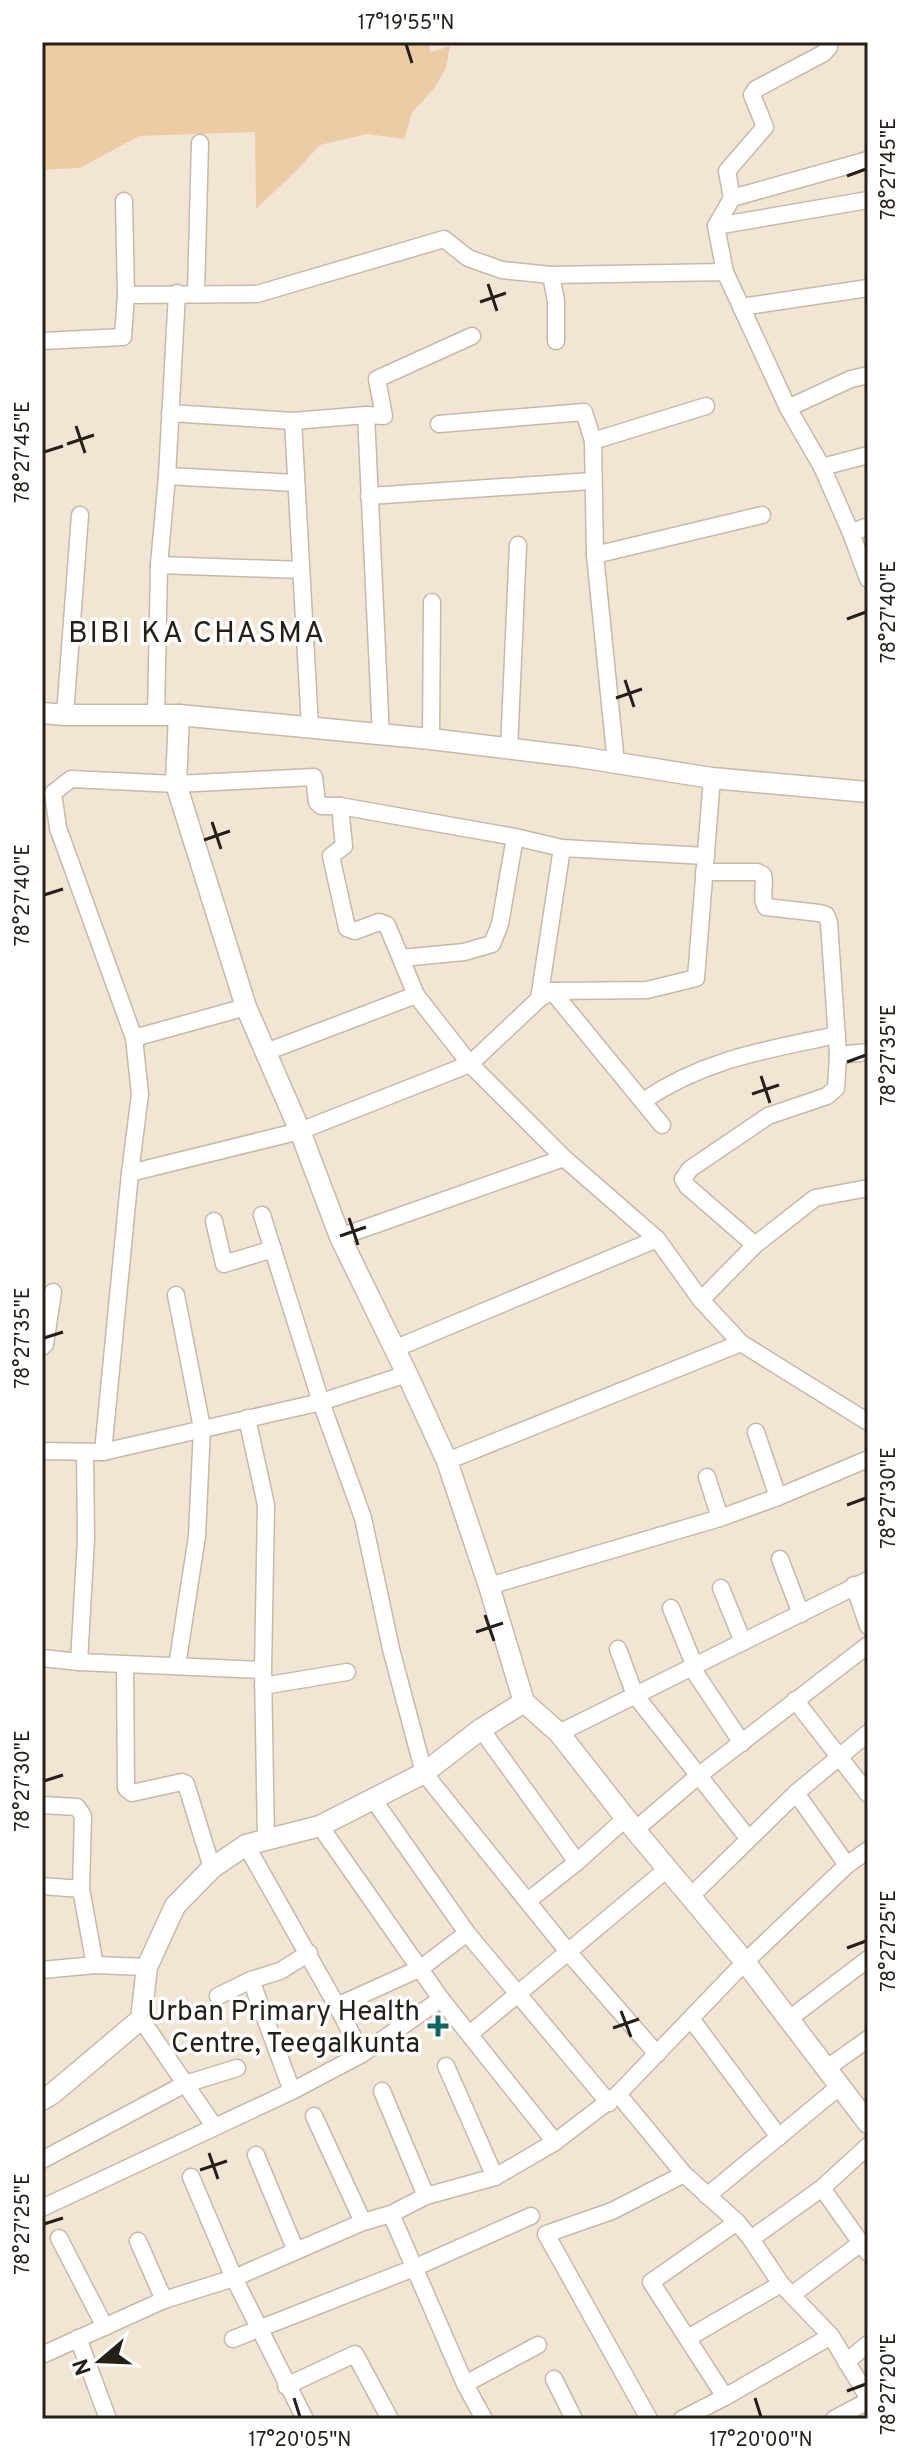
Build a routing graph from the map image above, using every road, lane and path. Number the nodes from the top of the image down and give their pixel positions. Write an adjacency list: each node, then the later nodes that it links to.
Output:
1 (828, 42): 4 (street)
2 (200, 143): 12 (street)
3 (868, 160): 4 (street)
4 (732, 198): 7 (street)
5 (868, 200): 7 (street)
6 (124, 201): 13 (street)
7 (716, 226): 8 (street)
8 (725, 272): 9 (street); 14 (street)
9 (551, 275): 12 (street); 17 (street)
10 (868, 288): 14 (street)
11 (177, 293): 12 (street); 13 (street); 21 (street)
12 (196, 293)
13 (126, 295): 16 (street)
14 (741, 307): 20 (street)
15 (472, 336): 22 (street)
16 (42, 341)
17 (556, 341)
18 (868, 375): 20 (street)
19 (706, 406): 25 (street)
20 (788, 408): 27 (street)
21 (170, 413): 23 (street); 28 (street)
22 (366, 415): 23 (street); 31 (street)
23 (293, 421): 30 (street)
24 (439, 424): 25 (street)
25 (593, 441): 29 (street)
26 (868, 455): 27 (street)
27 (822, 467): 35 (street)
28 (167, 476): 30 (street); 38 (street)
29 (592, 481): 31 (street); 37 (street)
30 (295, 483): 39 (street)
31 (369, 496): 47 (street)
32 (80, 515): 43 (street)
33 (762, 515): 37 (street)
34 (868, 526): 35 (street)
35 (851, 533): 40 (street)
36 (518, 545): 49 (street)
37 (595, 555): 50 (street)
38 (159, 565): 39 (street); 44 (street)
39 (301, 570): 46 (street)
40 (868, 579)
41 (432, 602): 48 (street)
42 (42, 713): 43 (street)
43 (65, 715): 44 (street)
44 (156, 715): 45 (street)
45 (179, 715): 46 (street); 52 (street)
46 (310, 727): 47 (street)
47 (381, 736): 48 (street)
48 (431, 739): 49 (street)
49 (509, 749): 50 (street)
50 (616, 763): 51 (street)
51 (712, 778): 53 (street); 57 (street)
52 (176, 784): 54 (street); 61 (street); 63 (street)
53 (868, 792)
54 (340, 806): 55 (street); 58 (street)
55 (515, 837): 56 (street); 58 (street)
56 (562, 848): 57 (street); 60 (street)
57 (705, 864): 60 (street); 62 (street)
58 (402, 958): 59 (street)
59 (416, 995): 64 (street); 67 (street)
60 (545, 995): 67 (street); 68 (street)
61 (246, 1007): 63 (street); 64 (street)
62 (837, 1035): 66 (street); 68 (street)
63 (134, 1038): 72 (street)
64 (266, 1052): 70 (street)
65 (868, 1052): 66 (street)
66 (838, 1055): 78 (street)
67 (470, 1064): 70 (street); 71 (street)
68 (643, 1101): 69 (street)
69 (662, 1125)
70 (300, 1131): 72 (street); 76 (street)
71 (564, 1158): 76 (street); 77 (street)
72 (130, 1173): 94 (street)
73 (868, 1188): 78 (street)
74 (262, 1215): 79 (street)
75 (214, 1221): 79 (street)
76 (340, 1237): 85 (street)
77 (657, 1239): 82 (street); 85 (street)
78 (755, 1245): 82 (street)
79 (273, 1249): 87 (street)
80 (53, 1292): 84 (street)
81 (176, 1295): 90 (street)
82 (701, 1300): 83 (street)
83 (741, 1343): 89 (street); 96 (street)
84 (42, 1347)
85 (394, 1349): 86 (street)
86 (407, 1374): 87 (street); 96 (street)
87 (321, 1402): 88 (street); 125 (street)
88 (247, 1418): 90 (street); 116 (street)
89 (868, 1422)
90 (202, 1428): 94 (street); 113 (street)
91 (756, 1432): 98 (street)
92 (42, 1451): 93 (street)
93 (85, 1452): 94 (street); 111 (street)
94 (103, 1452)
95 (868, 1459): 98 (street)
96 (447, 1461): 102 (street)
97 (707, 1477): 99 (street)
98 (778, 1497): 99 (street)
99 (720, 1518): 102 (street)
100 (780, 1559): 105 (street)
101 (861, 1583): 105 (street); 106 (street)
102 (489, 1586): 119 (street)
103 (721, 1588): 107 (street)
104 (671, 1608): 114 (street)
105 (801, 1614): 107 (street)
106 (868, 1626)
107 (743, 1642): 114 (street)
108 (868, 1645): 118 (street)
109 (618, 1649): 117 (street)
110 (42, 1658): 111 (street)
111 (79, 1662): 112 (street)
112 (125, 1664): 113 (street); 138 (street)
113 (177, 1666): 116 (street)
114 (693, 1667): 117 (street); 123 (street)
115 (347, 1672): 116 (street)
116 (263, 1678): 134 (street)
117 (635, 1695): 121 (street); 126 (street)
118 (795, 1700): 123 (street); 124 (street)
119 (524, 1702): 120 (street); 121 (street)
120 (481, 1729): 125 (street); 136 (street)
121 (559, 1733): 131 (street)
122 (868, 1733): 124 (street)
123 (742, 1743): 126 (street)
124 (838, 1756): 127 (street); 128 (street)
125 (424, 1773): 129 (street); 143 (street)
126 (698, 1776): 131 (street); 133 (street)
127 (796, 1793): 133 (street); 137 (street)
128 (868, 1794)
129 (373, 1799): 132 (street); 144 (street)
130 (42, 1805): 141 (street)
131 (630, 1824): 136 (street); 139 (street)
132 (320, 1826): 134 (street); 151 (street)
133 (748, 1838): 142 (street)
134 (256, 1843): 138 (street); 145 (street)
135 (868, 1850): 137 (street)
136 (577, 1862): 143 (street)
137 (847, 1865): 148 (street)
138 (212, 1868): 150 (street)
139 (667, 1869): 142 (street); 146 (street)
140 (42, 1886): 141 (street)
141 (81, 1889): 149 (street)
142 (690, 1897): 148 (street)
143 (529, 1900): 146 (street)
144 (467, 1933): 151 (street); 154 (street)
145 (309, 1953): 153 (street); 157 (street)
146 (569, 1953): 154 (street); 164 (street)
147 (868, 1959): 159 (street)
148 (745, 1962): 159 (street); 160 (street)
149 (95, 1965): 150 (street); 152 (street)
150 (147, 1967): 158 (street)
151 (421, 1968): 156 (street); 157 (street)
152 (42, 1970)
153 (251, 1980): 155 (street); 170 (street)
154 (519, 1994): 161 (street); 173 (street)
155 (218, 1996)
156 (441, 1999): 161 (street); 163 (street)
157 (337, 2006): 163 (street)
158 (141, 2019): 168 (street); 172 (street)
159 (789, 2019): 167 (street)
160 (692, 2020): 164 (street); 177 (street)
161 (471, 2033): 178 (street)
162 (868, 2039): 167 (street)
163 (362, 2054): 170 (street)
164 (657, 2054): 173 (street)
165 (446, 2066): 184 (street)
166 (237, 2068): 168 (street)
167 (827, 2068): 169 (street)
168 (185, 2084): 176 (street); 181 (street)
169 (840, 2086): 175 (street); 177 (street)
170 (292, 2091): 176 (street)
171 (382, 2091): 186 (street)
172 (45, 2094)
173 (613, 2098): 178 (street); 182 (street)
174 (314, 2116): 191 (street)
175 (868, 2123)
176 (214, 2126): 188 (street)
177 (779, 2137): 187 (street)
178 (555, 2142): 184 (street)
179 (868, 2146): 185 (street)
180 (256, 2155): 197 (street)
181 (42, 2160)
182 (684, 2174): 187 (street); 222 (street)
183 (191, 2177): 199 (street)
184 (495, 2177): 186 (street)
185 (822, 2188): 194 (street); 196 (street)
186 (426, 2196): 189 (street)
187 (707, 2196): 192 (street)
188 (44, 2204)
189 (391, 2214): 191 (street); 198 (street)
190 (531, 2216): 198 (street)
191 (363, 2222): 197 (street)
192 (737, 2222): 194 (street); 206 (street)
193 (59, 2238): 202 (street)
194 (751, 2239): 200 (street)
195 (138, 2241): 201 (street)
196 (865, 2248): 200 (street)
197 (296, 2251): 199 (street)
198 (414, 2268): 203 (street); 213 (street)
199 (234, 2278): 201 (street); 203 (street)
200 (787, 2289): 204 (street); 206 (street)
201 (164, 2300): 202 (street)
202 (105, 2327): 205 (street)
203 (259, 2329): 207 (street); 214 (street)
204 (831, 2336): 211 (street); 215 (street)
205 (78, 2338): 210 (street); 217 (street)
206 (688, 2338): 215 (street)
207 (233, 2339)
208 (868, 2344): 211 (street)
209 (538, 2345): 213 (street)
210 (42, 2355)
211 (846, 2362): 216 (street)
212 (554, 2379): 221 (street)
213 (465, 2384): 220 (street)
214 (286, 2386): 218 (street); 219 (street)
215 (725, 2397): 223 (street)
216 (868, 2399): 224 (street)
217 (108, 2419)
218 (305, 2419)
219 (390, 2419)
220 (484, 2419)
221 (574, 2419)
222 (649, 2419)
223 (682, 2419)
224 (834, 2419)

